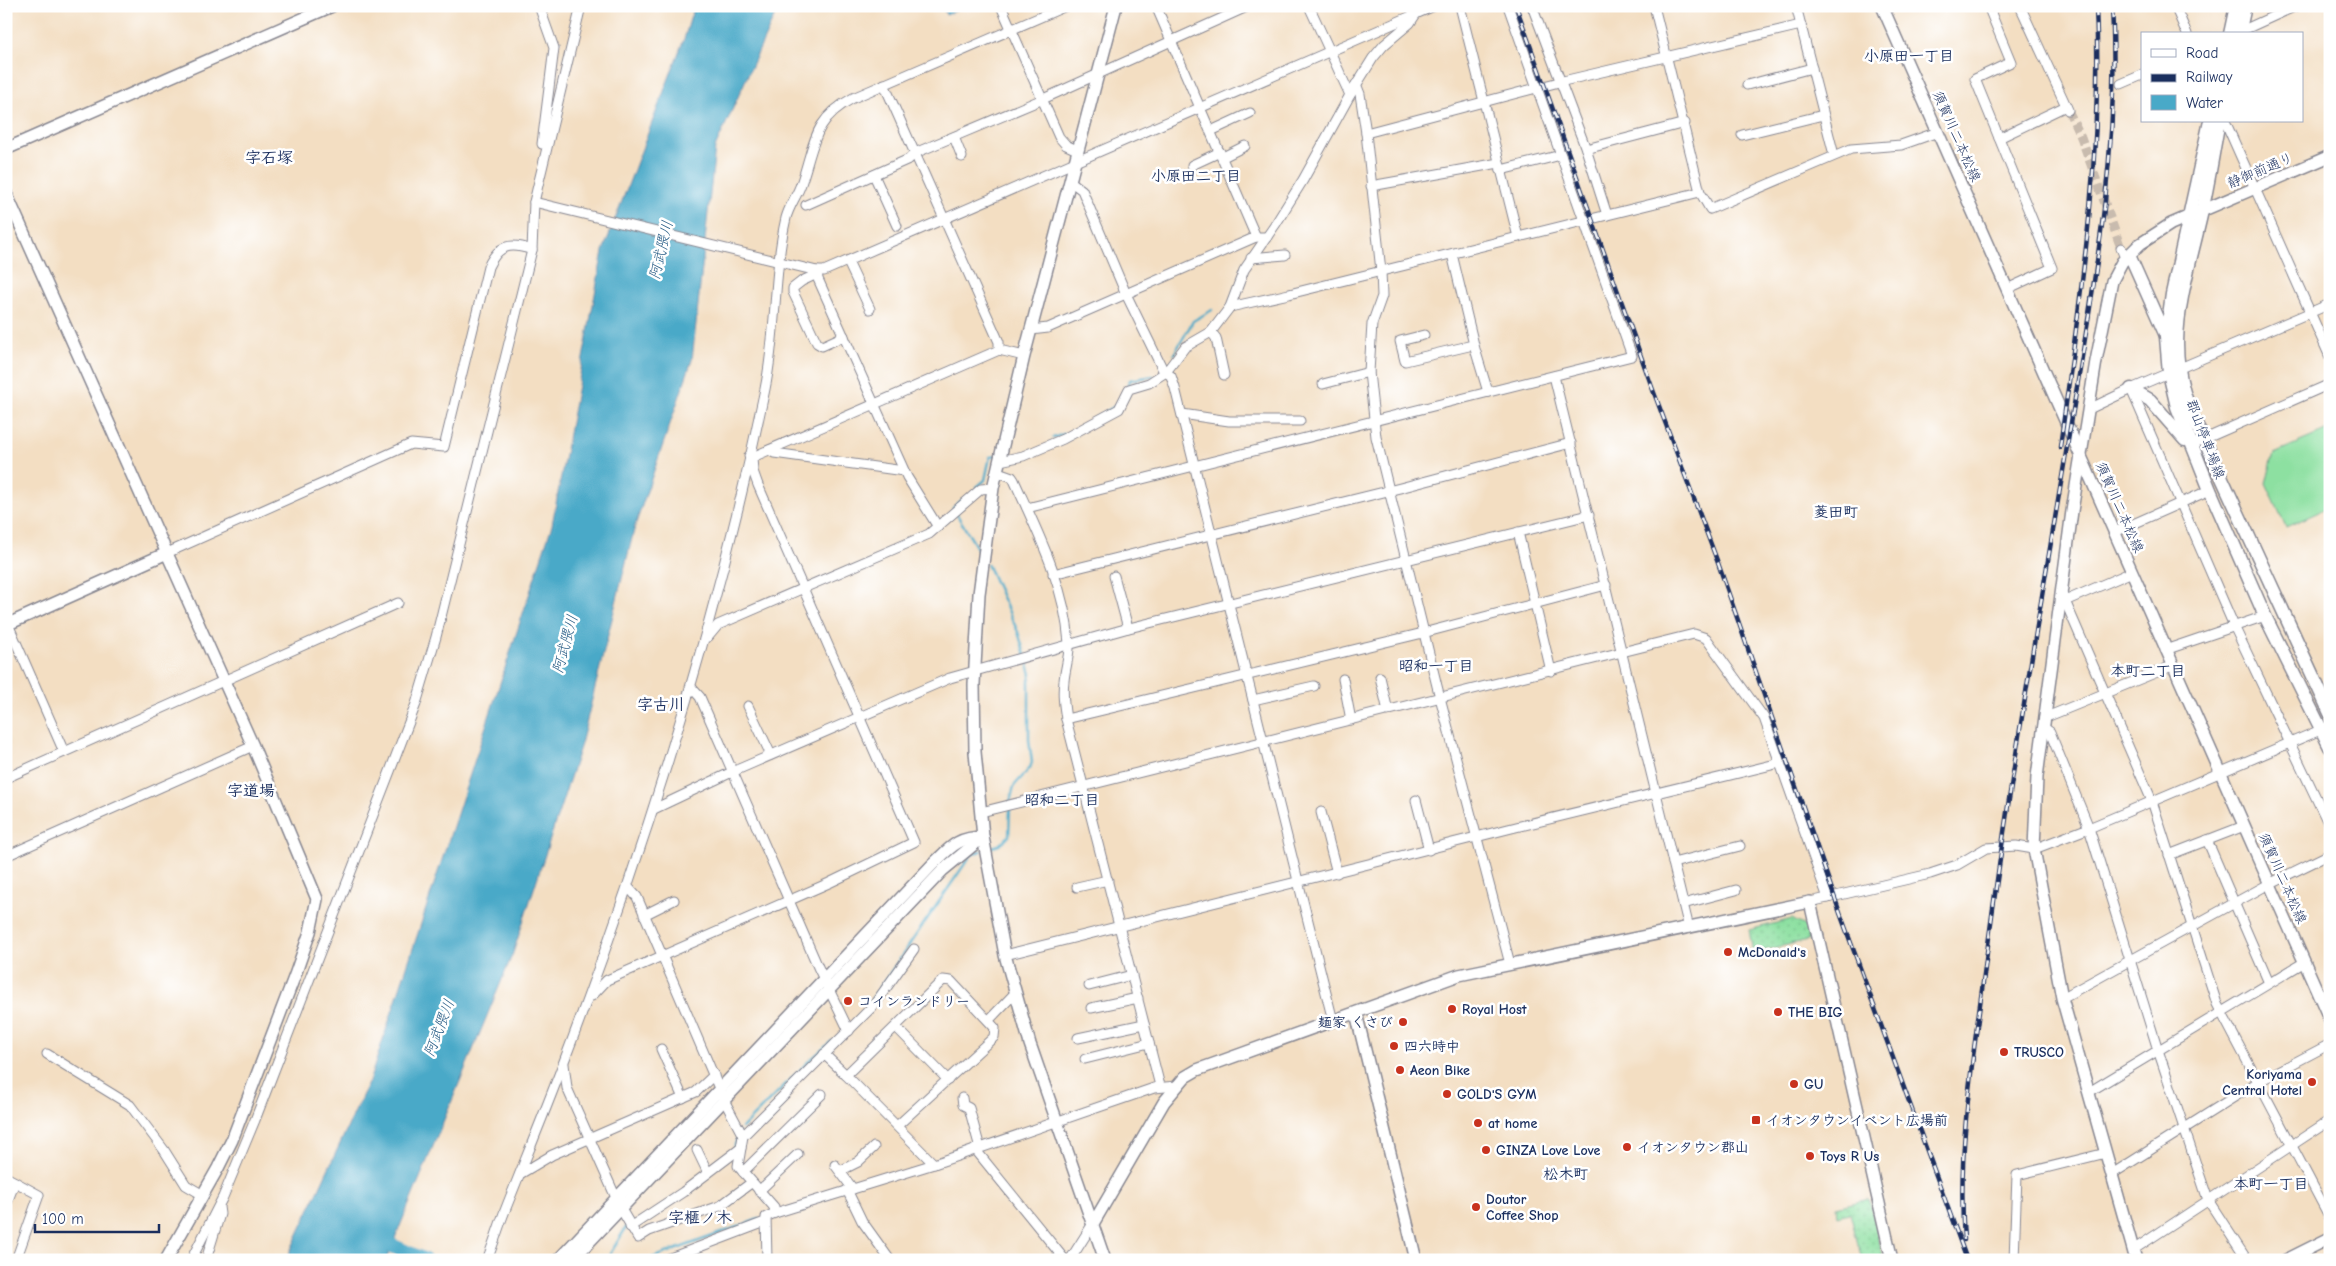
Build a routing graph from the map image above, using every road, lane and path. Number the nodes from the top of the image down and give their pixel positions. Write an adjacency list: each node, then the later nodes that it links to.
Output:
1 (332, 6): 59 (street)
2 (540, 6): 68 (street)
3 (581, 6): 68 (street)
4 (1001, 6): 25 (street)
5 (1066, 6): 25 (street)
6 (1116, 6): 34 (street)
7 (1156, 6): 30 (street)
8 (1249, 6): 30 (street)
9 (1309, 6): 31 (street)
10 (1434, 6): 23 (street)
11 (1460, 6): 44 (street)
12 (1508, 6): 41 (street)
13 (1532, 6): 36 (street)
14 (1654, 6): 32 (street)
15 (1796, 6): 24 (street)
16 (1882, 6): 53 (street, 須賀川二本松線)
17 (1988, 6): 57 (street)
18 (2020, 6): 57 (street)
19 (2175, 6): 26 (street)
20 (2236, 6): 27 (main road)
21 (2245, 6): 28 (main road)
22 (2296, 6): 29 (street)
23 (1416, 14): 31 (street); 38 (street)
24 (1801, 24): 32 (street); 33 (street)
25 (1012, 29): 37 (street); 43 (street)
26 (2186, 32)
27 (2236, 32)
28 (2236, 32)
29 (2238, 32)
30 (1171, 41): 34 (street); 45 (street)
31 (1329, 50): 42 (street); 45 (street)
32 (1668, 56): 36 (street); 51 (street)
33 (1812, 68): 39 (street); 47 (street)
34 (1097, 74): 43 (street); 61 (street)
35 (2141, 75): 40 (street)
36 (1559, 82): 41 (street); 60 (street)
37 (884, 84): 62 (street); 94 (street)
38 (1356, 84): 42 (street); 54 (street)
39 (1747, 84)
40 (2121, 84)
41 (1536, 88): 44 (street); 64 (street)
42 (1350, 95): 87 (street)
43 (1043, 99): 56 (street); 61 (street)
44 (1484, 102): 54 (street); 71 (street)
45 (1201, 107): 52 (street); 69 (street)
46 (1250, 113): 52 (street)
47 (1823, 115): 55 (street); 65 (street)
48 (2210, 122): 82 (main road, 郡山停車場線)
49 (2219, 122): 80 (main road, 郡山停車場線)
50 (2226, 122): 75 (street)
51 (1684, 123): 60 (street); 76 (street)
52 (1212, 131): 63 (street)
53 (1938, 132): 65 (street); 98 (street, 須賀川二本松線)
54 (1366, 133): 74 (street)
55 (1742, 135)
56 (954, 137): 62 (street); 67 (street)
57 (1999, 138): 98 (street)
58 (1245, 146): 63 (street)
59 (6, 148)
60 (1586, 148): 81 (street)
61 (1077, 150): 69 (street)
62 (915, 153): 72 (street); 83 (street)
63 (1221, 154): 70 (street); 86 (street)
64 (1561, 155): 71 (street); 84 (street)
65 (1834, 155): 76 (street)
66 (2330, 156): 75 (street, 静御前通り)
67 (962, 157)
68 (543, 159): 78 (street)
69 (1075, 162): 73 (street); 83 (street)
70 (1192, 165)
71 (1500, 166): 74 (street); 88 (street)
72 (874, 175): 79 (street); 85 (street)
73 (1070, 181): 99 (street); 104 (street)
74 (1371, 186): 96 (street)
75 (2255, 189): 80 (street, 静御前通り); 103 (street)
76 (1700, 192): 81 (street)
77 (6, 194): 146 (street)
78 (538, 203): 89 (street); 94 (street)
79 (806, 205)
80 (2202, 211): 82 (street, 静御前通り); 113 (main road, 郡山停車場線)
81 (1607, 215): 84 (street)
82 (2188, 217): 90 (street, 静御前通り); 108 (main road, 郡山停車場線)
83 (945, 219): 95 (street); 110 (street)
84 (1585, 221): 88 (street); 117 (street)
85 (897, 226)
86 (1256, 237): 87 (street); 99 (street)
87 (1267, 237): 93 (street)
88 (1518, 237): 91 (street)
89 (532, 250): 146 (street); 305 (street)
90 (2125, 253): 108 (street); 123 (street)
91 (1452, 254): 96 (street); 109 (street)
92 (1285, 255): 93 (street)
93 (1251, 258): 101 (street)
94 (778, 262): 97 (street); 131 (street)
95 (848, 262): 97 (street); 102 (street)
96 (1381, 271): 101 (street); 115 (street)
97 (817, 273): 107 (street); 107 (street)
98 (2007, 289): 132 (street, 須賀川二本松線)
99 (1126, 294): 104 (street); 114 (street)
100 (2330, 304): 103 (street)
101 (1230, 307): 105 (street)
102 (870, 310)
103 (2309, 313): 112 (street); 113 (street)
104 (1031, 330): 111 (street)
105 (1211, 332): 114 (street); 116 (street)
106 (1424, 335): 109 (street)
107 (844, 336): 122 (street)
108 (2166, 337): 113 (main road, 郡山停車場線)
109 (1474, 344): 121 (street)
110 (999, 350): 111 (street); 122 (street)
111 (1024, 356): 133 (street)
112 (2330, 357)
113 (2174, 371): 120 (street); 127 (main road, 郡山停車場線); 129 (main road, 郡山停車場線)
114 (1166, 372): 124 (street); 133 (street)
115 (1369, 372): 118 (street); 126 (street)
116 (1224, 375)
117 (1554, 376): 121 (street); 128 (street)
118 (1323, 384)
119 (2330, 384): 127 (street)
120 (2131, 389): 123 (street); 129 (main road); 139 (street)
121 (1488, 392): 126 (street)
122 (874, 405): 130 (street); 135 (street)
123 (2089, 409): 132 (street)
124 (1182, 414): 125 (street); 134 (street)
125 (1300, 421)
126 (1374, 421): 134 (street); 137 (street)
127 (2204, 440): 129 (street); 180 (main road, 郡山停車場線)
128 (1571, 443): 137 (street); 141 (street)
129 (2190, 445): 138 (main road, 郡山停車場線)
130 (769, 450): 131 (street); 135 (street)
131 (751, 456): 152 (street); 162 (street)
132 (2082, 456): 144 (street, 須賀川二本松線); 153 (street)
133 (999, 467): 136 (street); 140 (street)
134 (1194, 467): 140 (street); 145 (street)
135 (904, 471): 142 (street)
136 (994, 488): 142 (street); 168 (street)
137 (1389, 490): 145 (street); 147 (street)
138 (2210, 490): 139 (street); 157 (main road, 郡山停車場線)
139 (2181, 503): 144 (street); 159 (street)
140 (1027, 508): 149 (street)
141 (1589, 515): 143 (street); 151 (street)
142 (938, 527): 152 (street)
143 (1518, 532): 147 (street); 154 (street)
144 (2115, 532): 148 (street, 須賀川二本松線)
145 (1211, 535): 149 (street); 156 (street)
146 (167, 553): 158 (street); 172 (street)
147 (1407, 560): 156 (street); 161 (street)
148 (2132, 572): 153 (street); 164 (street, 須賀川二本松線)
149 (1054, 574): 163 (street)
150 (1114, 576): 160 (street)
151 (1606, 585): 154 (street); 165 (street)
152 (804, 589): 162 (street); 181 (street)
153 (2063, 598): 175 (street); 184 (street)
154 (1536, 602): 161 (street); 167 (street)
155 (398, 603): 172 (street)
156 (1230, 603): 160 (street); 169 (street)
157 (2265, 616): 159 (street); 185 (main road, 郡山停車場線)
158 (7, 624): 190 (street)
159 (2234, 626): 164 (street); 187 (street)
160 (1128, 628): 163 (street)
161 (1424, 633): 169 (street); 176 (street)
162 (705, 638): 174 (street)
163 (1070, 644): 168 (street); 182 (street)
164 (2165, 650): 166 (street, 須賀川二本松線)
165 (1622, 654): 167 (street); 192 (street); 197 (street)
166 (2172, 666): 175 (street); 194 (street, 須賀川二本松線)
167 (1551, 671): 176 (street)
168 (975, 672): 181 (street); 201 (street)
169 (1246, 674): 177 (street); 182 (street)
170 (1380, 677): 179 (street)
171 (1343, 679): 183 (street)
172 (223, 682): 188 (street); 190 (street)
173 (1314, 686): 177 (street)
174 (691, 687): 193 (street); 200 (street)
175 (2106, 694): 184 (street); 199 (street)
176 (1441, 698): 179 (street); 207 (street)
177 (1253, 700): 186 (street)
178 (748, 706): 191 (street)
179 (1388, 711): 183 (street)
180 (2330, 713)
181 (860, 716): 191 (street); 225 (street)
182 (1066, 719): 196 (street)
183 (1351, 720): 186 (street)
184 (2044, 723): 205 (street); 210 (street)
185 (2326, 728): 187 (street); 189 (main road, 郡山停車場線)
186 (1264, 741): 196 (street); 218 (street)
187 (2291, 743): 194 (street); 204 (street)
188 (253, 746): 214 (street); 301 (street)
189 (2330, 747)
190 (64, 752): 195 (street)
191 (771, 755): 193 (street)
192 (1780, 763): 197 (street); 223 (street)
193 (732, 772): 200 (street); 225 (street)
194 (2220, 772): 199 (street); 203 (street, 須賀川二本松線)
195 (6, 778)
196 (1084, 786): 201 (street); 217 (street)
197 (1656, 794): 207 (street); 215 (street)
198 (1416, 800): 211 (street)
199 (2152, 801): 205 (street); 212 (street)
200 (654, 809): 220 (street)
201 (981, 812): 206 (street)
202 (1321, 812): 216 (street)
203 (2244, 826): 208 (street); 219 (street, 須賀川二本松線)
204 (2330, 827)
205 (2089, 828): 210 (street); 236 (street)
206 (983, 837): 235 (street); 240 (street); 243 (street)
207 (1478, 838): 211 (street); 238 (street)
208 (2206, 840): 212 (street); 227 (street)
209 (1740, 846): 215 (street)
210 (2034, 849): 223 (street); 247 (street)
211 (1429, 850): 216 (street)
212 (2169, 854): 231 (street)
213 (2330, 854): 219 (street)
214 (6, 856)
215 (1673, 862): 228 (street)
216 (1337, 873): 218 (street)
217 (1108, 880): 221 (street); 230 (street)
218 (1299, 882): 230 (street); 254 (street)
219 (2269, 884): 227 (street); 237 (street, 須賀川二本松線)
220 (628, 887): 229 (street); 248 (street)
221 (1077, 887)
222 (1736, 890): 228 (street)
223 (1828, 898): 226 (street)
224 (674, 900): 229 (street)
225 (789, 900): 234 (street); 240 (street)
226 (1810, 902): 232 (street); 329 (street)
227 (2234, 903): 231 (street); 241 (street)
228 (1683, 904): 232 (street)
229 (644, 915): 234 (street)
230 (1120, 926): 235 (street); 239 (street)
231 (2191, 926): 236 (street); 250 (street)
232 (1689, 928): 238 (street)
233 (914, 948): 257 (street)
234 (661, 955): 248 (street); 267 (street)
235 (1005, 955): 244 (street)
236 (2130, 960): 247 (street); 262 (street)
237 (2304, 963): 241 (street); 245 (street, 須賀川二本松線)
238 (1510, 964): 251 (street)
239 (1132, 976): 242 (street); 246 (street)
240 (824, 980): 243 (street); 275 (street)
241 (2269, 983): 250 (street)
242 (1089, 986)
243 (829, 990): 257 (street); 275 (street)
244 (1015, 993): 252 (street); 279 (street)
245 (2325, 996): 253 (street, 須賀川二本松線)
246 (1138, 998): 249 (street); 255 (street)
247 (2062, 998): 273 (street)
248 (587, 1002): 266 (street)
249 (1091, 1008)
250 (2221, 1012): 262 (street); 270 (street)
251 (1356, 1013): 254 (street); 328 (street)
252 (988, 1020): 256 (street); 269 (street)
253 (2330, 1020)
254 (1333, 1021): 272 (street)
255 (1144, 1024): 258 (street); 259 (street)
256 (896, 1027): 268 (street); 269 (street)
257 (850, 1031): 264 (street)
258 (1078, 1038)
259 (1149, 1043): 265 (street); 271 (street)
260 (2330, 1044): 270 (street)
261 (661, 1049): 276 (street)
262 (2158, 1050): 273 (street); 281 (street)
263 (47, 1054): 301 (street)
264 (824, 1054): 268 (street); 282 (street)
265 (1085, 1059)
266 (563, 1064): 283 (street); 294 (street)
267 (714, 1075): 275 (street); 276 (street)
268 (846, 1075): 280 (street)
269 (948, 1080): 280 (street)
270 (2258, 1082): 281 (street); 284 (street)
271 (1160, 1086): 272 (street); 279 (street)
272 (1177, 1086): 310 (street)
273 (2089, 1092): 289 (street)
274 (822, 1094): 292 (street)
275 (722, 1095): 282 (street); 302 (street); 306 (street)
276 (683, 1098): 283 (street)
277 (962, 1098): 287 (street)
278 (2330, 1120): 284 (street)
279 (1057, 1122): 287 (street); 310 (street)
280 (897, 1126): 291 (street)
281 (2184, 1130): 295 (street); 303 (street)
282 (743, 1136): 285 (street)
283 (591, 1140): 294 (street); 302 (street)
284 (2292, 1144): 303 (street); 308 (street)
285 (741, 1148): 292 (street); 293 (street)
286 (874, 1148): 299 (street)
287 (978, 1149): 291 (street); 325 (street)
288 (697, 1150): 293 (street)
289 (2106, 1153): 295 (street); 330 (street)
290 (798, 1154): 300 (street)
291 (934, 1164): 299 (street)
292 (742, 1172): 298 (street)
293 (708, 1173): 311 (street)
294 (520, 1174): 319 (street)
295 (2112, 1174): 313 (street)
296 (6, 1177): 297 (street)
297 (15, 1182): 304 (street); 315 (street)
298 (752, 1183): 300 (street); 311 (street)
299 (850, 1189): 307 (street); 324 (street)
300 (759, 1191): 307 (street)
301 (203, 1195): 316 (street)
302 (616, 1198): 306 (street); 320 (street)
303 (2208, 1200): 313 (street); 331 (street)
304 (6, 1205)
305 (218, 1205): 317 (street); 318 (street)
306 (621, 1209): 311 (street); 321 (street)
307 (775, 1212): 309 (street)
308 (2330, 1218)
309 (766, 1222): 314 (street); 323 (street)
310 (1094, 1222): 326 (street); 327 (street)
311 (630, 1227)
312 (2330, 1238): 332 (street)
313 (2135, 1255)
314 (677, 1258): 322 (street)
315 (16, 1260)
316 (166, 1260)
317 (192, 1260)
318 (206, 1260)
319 (487, 1260)
320 (558, 1260)
321 (572, 1260)
322 (665, 1260)
323 (767, 1260)
324 (890, 1260)
325 (1064, 1260)
326 (1070, 1260)
327 (1105, 1260)
328 (1416, 1260)
329 (1892, 1260)
330 (2014, 1260)
331 (2247, 1260)
332 (2286, 1260)

